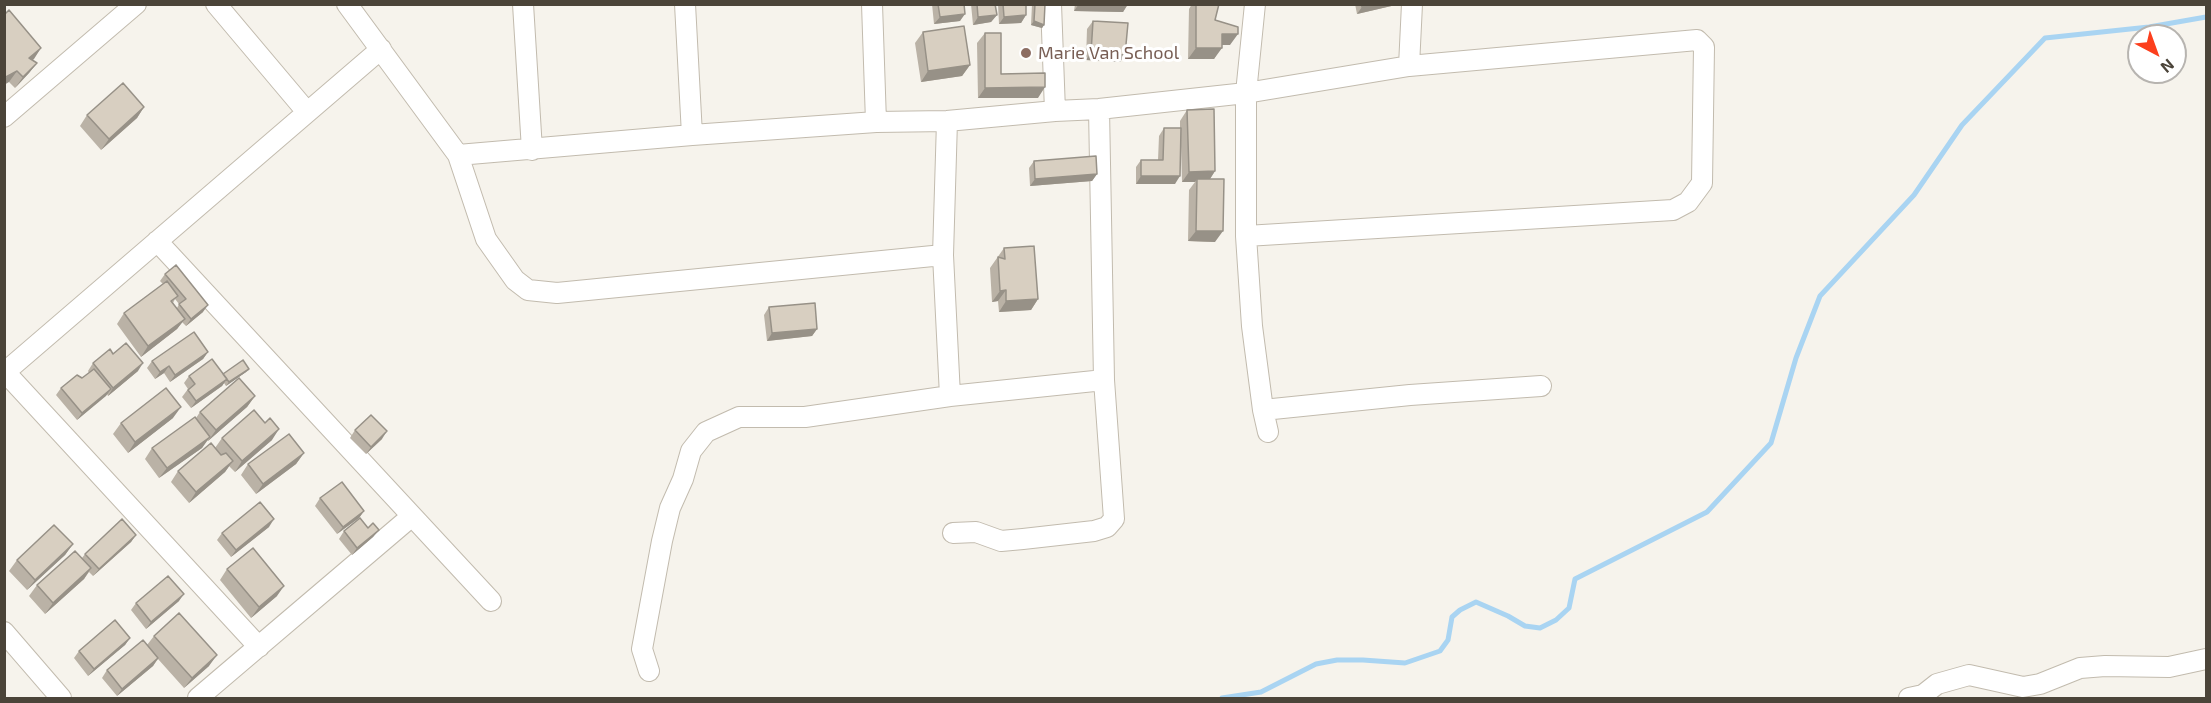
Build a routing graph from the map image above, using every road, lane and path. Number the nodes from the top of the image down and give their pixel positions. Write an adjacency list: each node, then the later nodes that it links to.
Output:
1 (136, 4): 16 (street)
2 (216, 4): 15 (street)
3 (347, 4): 10 (street)
4 (523, 4): 20 (street)
5 (685, 4): 19 (street)
6 (872, 4): 18 (street)
7 (1051, 4): 14 (street)
8 (1255, 4): 12 (street)
9 (1412, 4): 11 (street)
10 (381, 49): 15 (street); 21 (street)
11 (1409, 66): 12 (street); 22 (street)
12 (1246, 93): 13 (street); 22 (street)
13 (1099, 109): 14 (street); 26 (street)
14 (1055, 111): 17 (street)
15 (307, 112): 23 (street)
16 (4, 117)
17 (947, 121): 18 (street); 24 (street)
18 (876, 122): 19 (street)
19 (692, 135): 20 (street)
20 (532, 150): 21 (street)
21 (458, 155): 24 (street)
22 (1246, 236): 29 (street)
23 (158, 241): 25 (street); 31 (street)
24 (943, 255): 28 (street)
25 (5, 372): 35 (street)
26 (1104, 380): 28 (street); 32 (street)
27 (1541, 386): 29 (street)
28 (950, 396): 37 (street)
29 (1263, 410): 30 (street)
30 (1268, 432)
31 (412, 516): 33 (street); 35 (street)
32 (953, 533)
33 (491, 601)
34 (7, 641): 38 (street)
35 (259, 646): 39 (street)
36 (2204, 663): 40 (street)
37 (649, 671)
38 (61, 699)
39 (198, 699)
40 (1909, 699)

